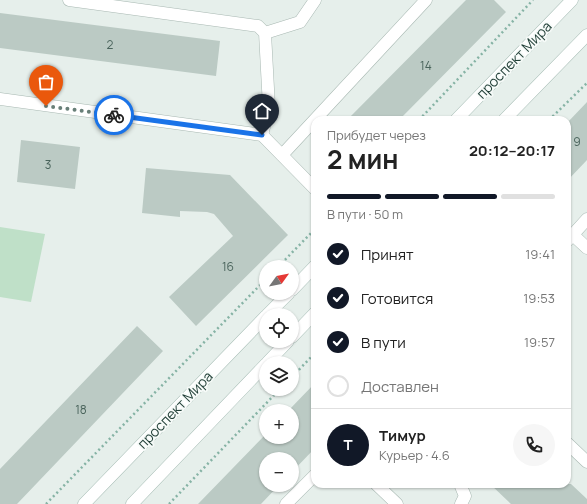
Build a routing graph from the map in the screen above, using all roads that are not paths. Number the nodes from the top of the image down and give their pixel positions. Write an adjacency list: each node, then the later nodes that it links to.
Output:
1 (69, 0): 5 (main road)
2 (315, 0): 5 (main road)
3 (426, 0): 8 (main road)
4 (572, 0): 9 (main road, проспект Мира)
5 (265, 33): 12 (main road)
6 (587, 35): 10 (main road)
7 (0, 99): 12 (main road)
8 (318, 116)
9 (460, 116)
10 (508, 116)
11 (311, 124): 13 (main road)
12 (262, 135): 13 (main road)
13 (282, 155): 14 (main road)
14 (311, 185)
15 (587, 219): 16 (main road)
16 (571, 237)
17 (571, 239): 18 (main road)
18 (587, 248)
19 (311, 270): 20 (main road)
20 (299, 283)
21 (282, 300): 22 (main road, проспект Мира)
22 (275, 308)
23 (311, 317): 25 (main road)
24 (259, 324): 34 (main road, проспект Мира)
25 (299, 330)
26 (282, 348): 27 (main road)
27 (274, 356)
28 (259, 372): 35 (main road)
29 (571, 447): 30 (main road)
30 (587, 462)
31 (311, 479): 36 (main road)
32 (380, 488): 37 (main road)
33 (462, 488): 38 (main road)
34 (84, 504)
35 (132, 504)
36 (286, 504)
37 (397, 504)
38 (461, 504)

